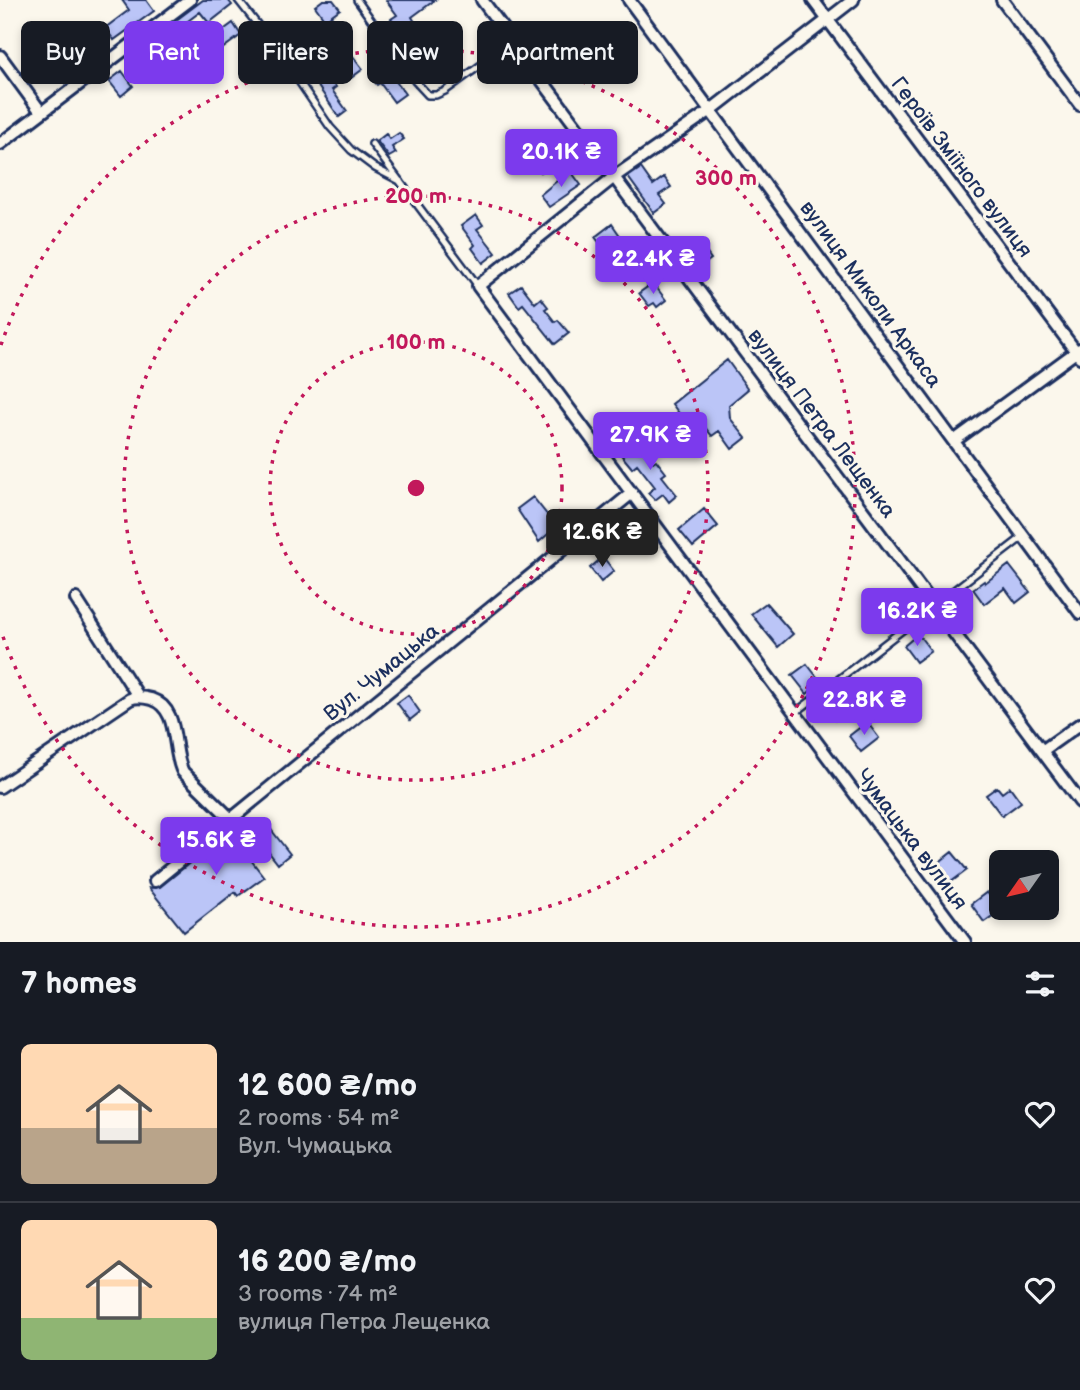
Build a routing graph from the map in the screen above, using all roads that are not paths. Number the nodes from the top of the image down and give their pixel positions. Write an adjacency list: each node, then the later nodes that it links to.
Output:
1 (190, 0): 16 (street)
2 (238, 0): 20 (lane)
3 (357, 0): 12 (lane)
4 (482, 0): 10 (street, вулиця Петра Лещенка)
5 (629, 0): 15 (street, вулиця Миколи Аркаса)
6 (813, 0): 9 (street, Героїв Зміїного вулиця)
7 (853, 0): 9 (street)
8 (1002, 0): 14 (street)
9 (828, 20): 15 (street); 22 (street, Героїв Зміїного вулиця)
10 (498, 21)
11 (0, 56): 16 (street)
12 (477, 68)
13 (546, 84): 19 (street, вулиця Петра Лещенка)
14 (1080, 105)
15 (711, 110): 19 (street); 23 (street, вулиця Миколи Аркаса)
16 (41, 113): 17 (street)
17 (0, 144)
18 (372, 144): 20 (lane)
19 (614, 177): 21 (street); 27 (street, вулиця Петра Лещенка)
20 (400, 181): 21 (lane)
21 (478, 286): 24 (street, Чумацька вулиця)
22 (1079, 353): 23 (street)
23 (954, 441): 25 (street, вулиця Миколи Аркаса)
24 (632, 494): 30 (street, Чумацька вулиця); 35 (street, Вул. Чумацька)
25 (1024, 536): 27 (lane); 28 (street, вулиця Миколи Аркаса)
26 (76, 599): 29 (street)
27 (935, 606): 30 (lane); 32 (street, вулиця Петра Лещенка)
28 (1079, 608)
29 (138, 696): 33 (street); 35 (street)
30 (794, 713): 37 (street, Чумацька вулиця)
31 (1080, 724): 32 (street)
32 (1042, 751): 34 (street, вулиця Петра Лещенка)
33 (0, 787)
34 (1080, 802)
35 (231, 819): 36 (street, Вул. Чумацька)
36 (155, 881)
37 (965, 942)

